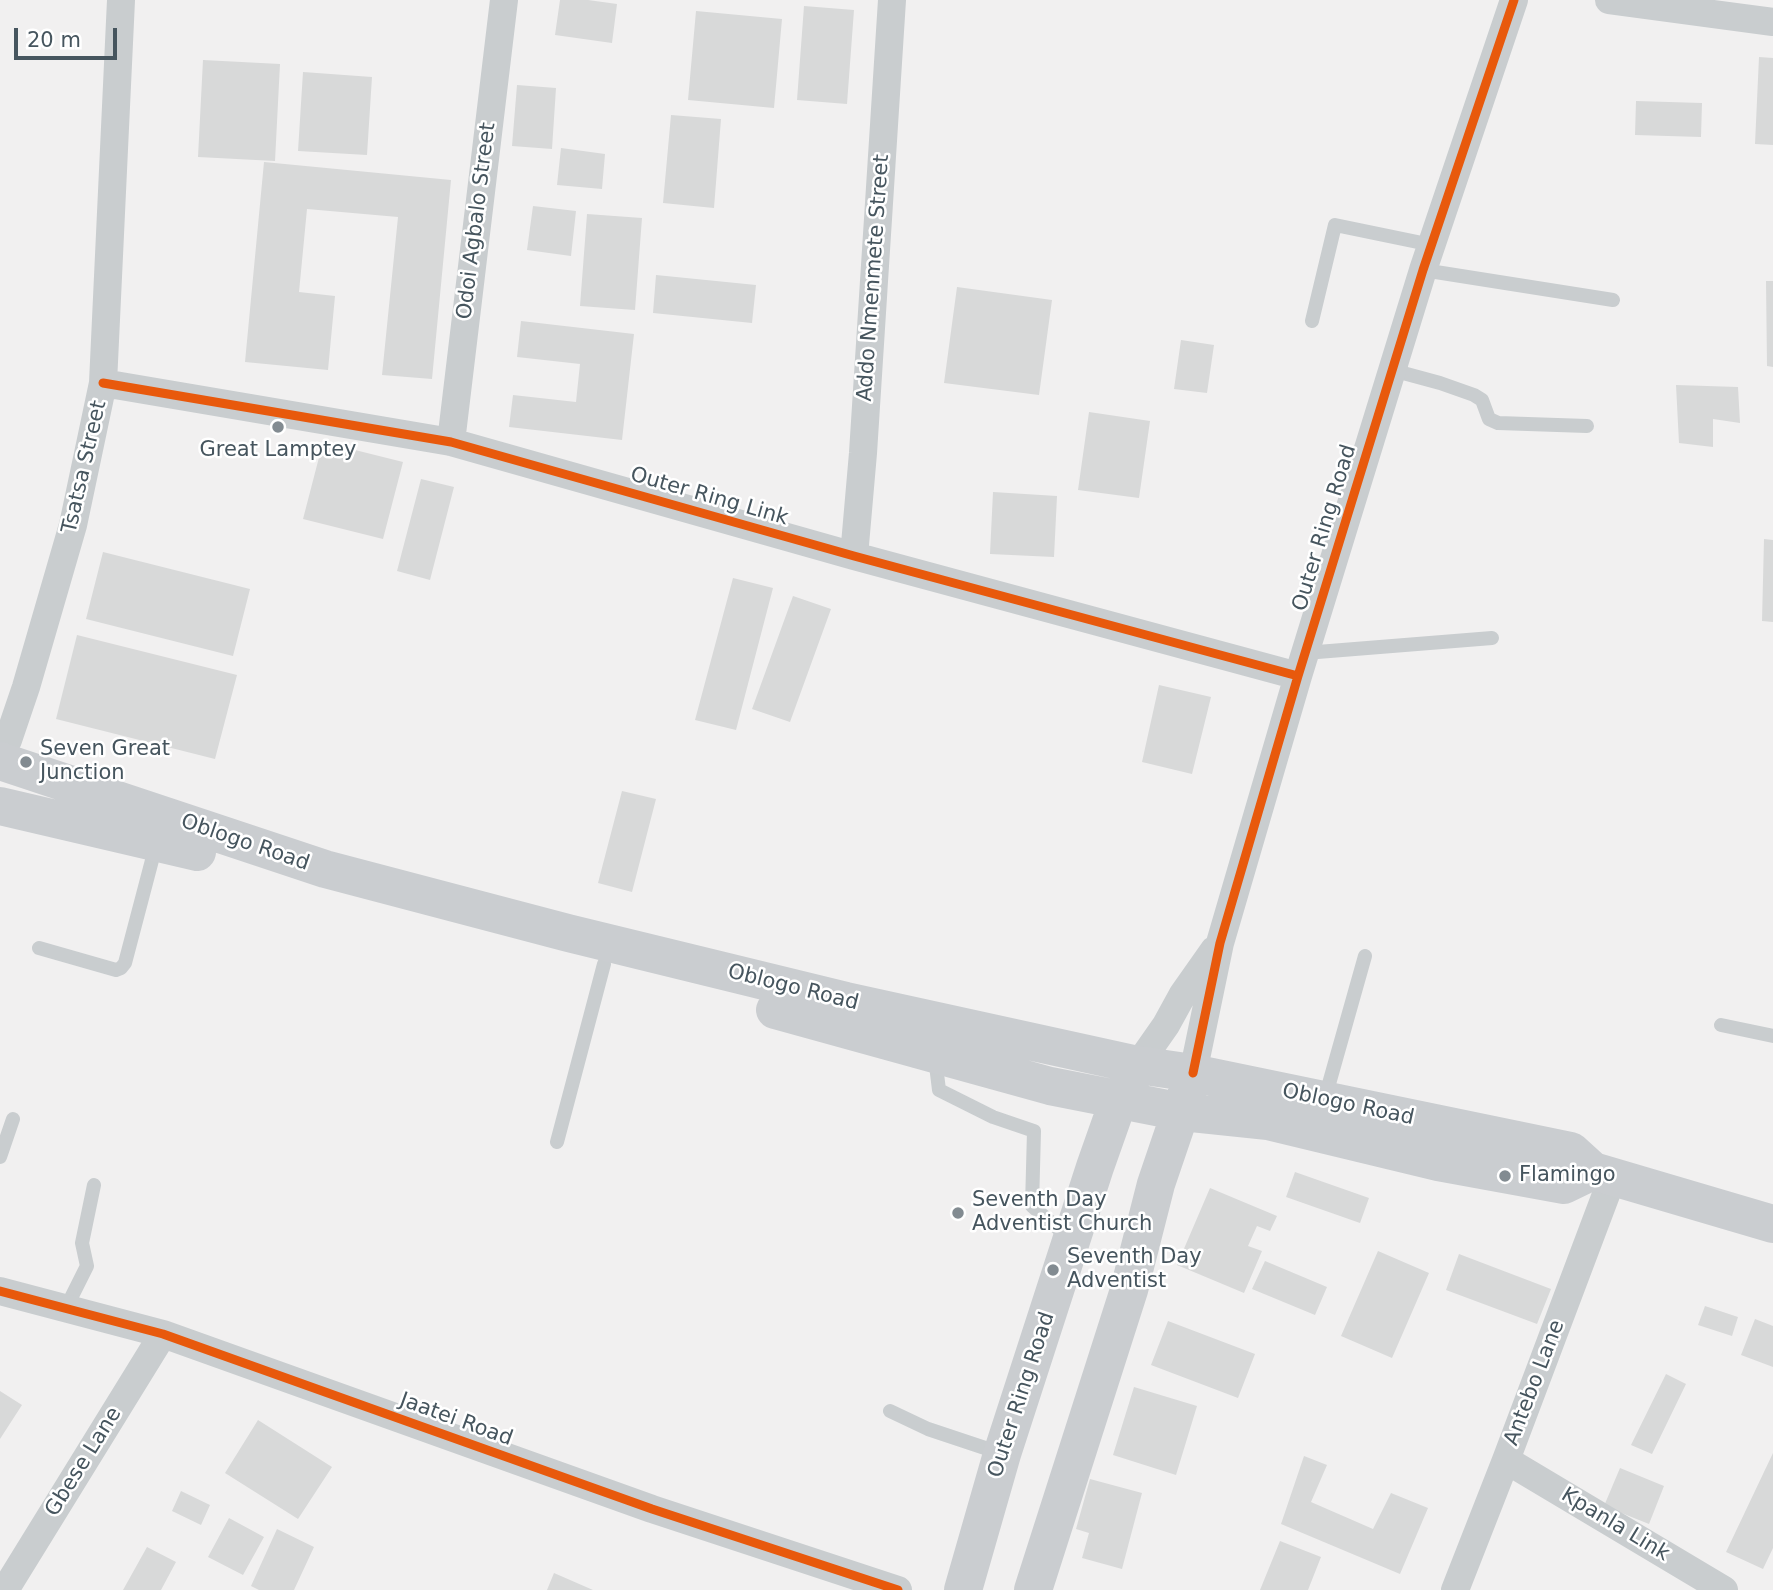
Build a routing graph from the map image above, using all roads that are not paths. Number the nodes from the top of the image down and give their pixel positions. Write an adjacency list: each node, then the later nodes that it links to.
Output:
1 (121, 0): 11 (street, Tsatsa Street)
2 (504, 0): 13 (street, Odoi Agbalo Street)
3 (892, 0): 14 (street, Addo Nmenmete Street)
4 (1514, 0): 7 (street, Outer Ring Road)
5 (1609, 0): 6 (street)
6 (1773, 22)
7 (1427, 258): 8 (lane); 9 (lane); 10 (street, Outer Ring Road)
8 (1613, 300)
9 (1312, 321)
10 (1392, 370): 12 (lane); 16 (street, Outer Ring Road)
11 (103, 383): 13 (street, Outer Ring Link); 17 (street, Tsatsa Street)
12 (1587, 426)
13 (451, 442): 14 (street, Outer Ring Link)
14 (854, 556): 16 (street, Outer Ring Link)
15 (1492, 638): 16 (lane)
16 (1301, 664): 20 (street, Outer Ring Road)
17 (0, 758): 27 (main road, Oblogo Road)
18 (0, 806): 19 (main road, Oblogo Road)
19 (158, 841): 21 (lane); 23 (main road, Oblogo Road)
20 (1220, 943): 27 (street, Outer Ring Road); 28 (street, Outer Ring Road)
21 (39, 948)
22 (1365, 956): 30 (lane)
23 (604, 964): 26 (main road, Oblogo Road); 33 (lane)
24 (1721, 1025): 25 (lane)
25 (1773, 1036)
26 (935, 1053): 29 (main road, Oblogo Road); 38 (lane)
27 (1138, 1065): 28 (main road, Oblogo Road); 29 (main road, Outer Ring Road)
28 (1193, 1073): 30 (main road, Oblogo Road); 31 (main road, Outer Ring Road)
29 (1119, 1099): 31 (main road, Oblogo Road); 38 (main road, Outer Ring Road)
30 (1325, 1100): 35 (main road, Oblogo Road)
31 (1182, 1112): 35 (main road, Oblogo Road); 48 (main road, Outer Ring Road)
32 (13, 1119): 34 (lane)
33 (557, 1142)
34 (0, 1157)
35 (1603, 1174): 37 (main road, Oblogo Road); 44 (street, Antebo Lane)
36 (94, 1185): 40 (lane)
37 (1773, 1224)
38 (1072, 1240): 43 (main road, Outer Ring Road)
39 (0, 1290): 40 (street, Jaatei Road)
40 (66, 1308): 41 (street, Jaatei Road)
41 (163, 1334): 45 (street, Gbese Lane); 46 (street, Jaatei Road)
42 (890, 1411): 43 (lane)
43 (1002, 1454): 47 (main road, Outer Ring Road)
44 (1506, 1460): 49 (street, Antebo Lane); 50 (street, Kpanla Link)
45 (5, 1590)
46 (898, 1590)
47 (963, 1590)
48 (1033, 1590)
49 (1455, 1590)
50 (1724, 1590)

